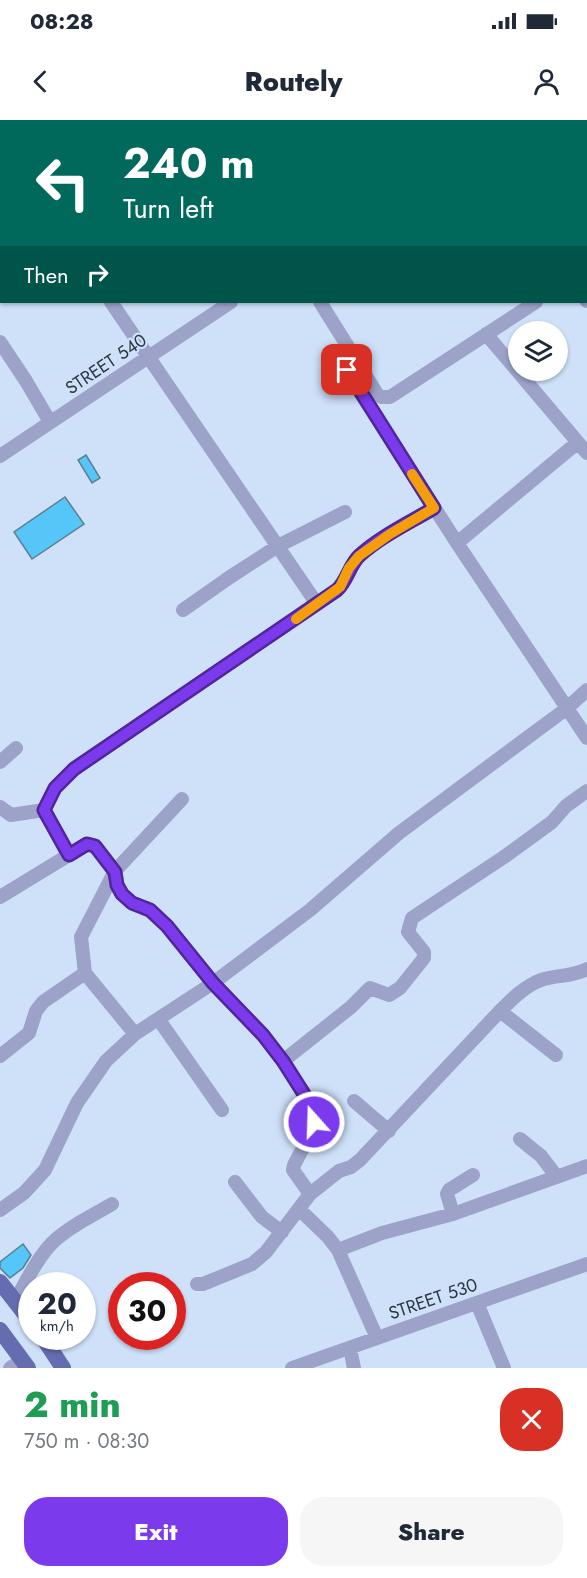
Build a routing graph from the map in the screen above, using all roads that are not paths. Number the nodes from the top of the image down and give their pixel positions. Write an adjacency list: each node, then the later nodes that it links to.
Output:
1 (112, 303): 8 (street)
2 (230, 303): 8 (street, STREET 540)
3 (321, 303): 7 (street)
4 (534, 303): 5 (street)
5 (486, 334): 7 (street); 10 (street)
6 (0, 342): 9 (street)
7 (350, 350): 12 (street)
8 (149, 357): 9 (street, STREET 540); 15 (street)
9 (50, 422): 11 (street, STREET 540)
10 (582, 448): 14 (street)
11 (0, 456)
12 (434, 508): 14 (street); 16 (street)
13 (345, 512): 15 (street)
14 (457, 543): 19 (street)
15 (278, 546): 16 (street); 17 (street)
16 (317, 604): 26 (street)
17 (183, 610)
18 (587, 690): 19 (street)
19 (566, 709): 20 (street); 32 (street)
20 (587, 738)
21 (16, 748): 22 (street)
22 (0, 762)
23 (587, 790): 38 (street)
24 (182, 800): 28 (street)
25 (0, 807): 26 (street)
26 (44, 810): 27 (street)
27 (69, 855): 28 (street); 29 (street)
28 (115, 872): 31 (street); 32 (street)
29 (0, 897)
30 (587, 969): 33 (street)
31 (85, 973): 35 (street); 37 (street)
32 (213, 983): 34 (street); 38 (street)
33 (500, 1011): 36 (street); 41 (street)
34 (159, 1020): 35 (street); 40 (street)
35 (135, 1034): 49 (street)
36 (556, 1055)
37 (0, 1056)
38 (283, 1061): 47 (street)
39 (354, 1101): 41 (street)
40 (222, 1110)
41 (389, 1131): 47 (street)
42 (520, 1139): 45 (street)
43 (587, 1166): 45 (street)
44 (473, 1175): 51 (street)
45 (557, 1177): 51 (street)
46 (235, 1182): 52 (street)
47 (310, 1194): 50 (street)
48 (112, 1204): 57 (street)
49 (0, 1210)
50 (300, 1210): 52 (street); 53 (street)
51 (453, 1214): 53 (street)
52 (282, 1232): 56 (street)
53 (339, 1250): 61 (street)
54 (587, 1264): 58 (street, STREET 530)
55 (0, 1282): 57 (main road)
56 (197, 1284)
57 (15, 1301): 59 (main road)
58 (477, 1303): 61 (street, STREET 530); 68 (street)
59 (18, 1305)
60 (0, 1330): 64 (main road)
61 (377, 1338): 62 (street, STREET 530)
62 (350, 1348): 66 (street, STREET 530); 67 (street)
63 (51, 1350): 65 (main road)
64 (20, 1365)
65 (63, 1368)
66 (292, 1368)
67 (354, 1368)
68 (504, 1368)

